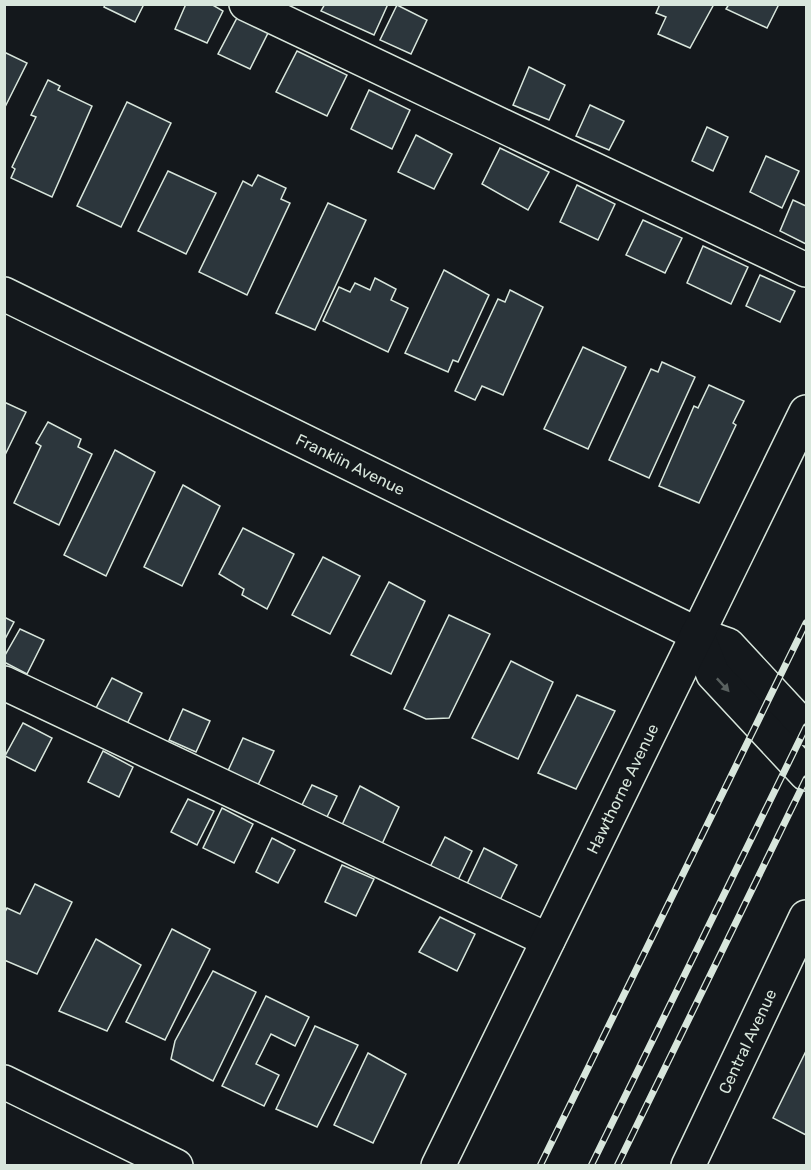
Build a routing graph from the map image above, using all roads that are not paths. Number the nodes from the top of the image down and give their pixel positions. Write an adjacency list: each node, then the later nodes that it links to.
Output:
1 (246, 4): 2 (street)
2 (807, 270)
3 (4, 294): 5 (street, Franklin Avenue)
4 (807, 412): 5 (street, Hawthorne Avenue)
5 (697, 634): 7 (street, Franklin Avenue); 8 (street, one-way to 8); 10 (street, Hawthorne Avenue)
6 (4, 683): 10 (street)
7 (807, 729)
8 (807, 774)
9 (807, 917): 14 (street, Central Avenue)
10 (548, 940): 13 (street, Hawthorne Avenue)
11 (4, 1082): 12 (street)
12 (176, 1166)
13 (438, 1166)
14 (688, 1166)

